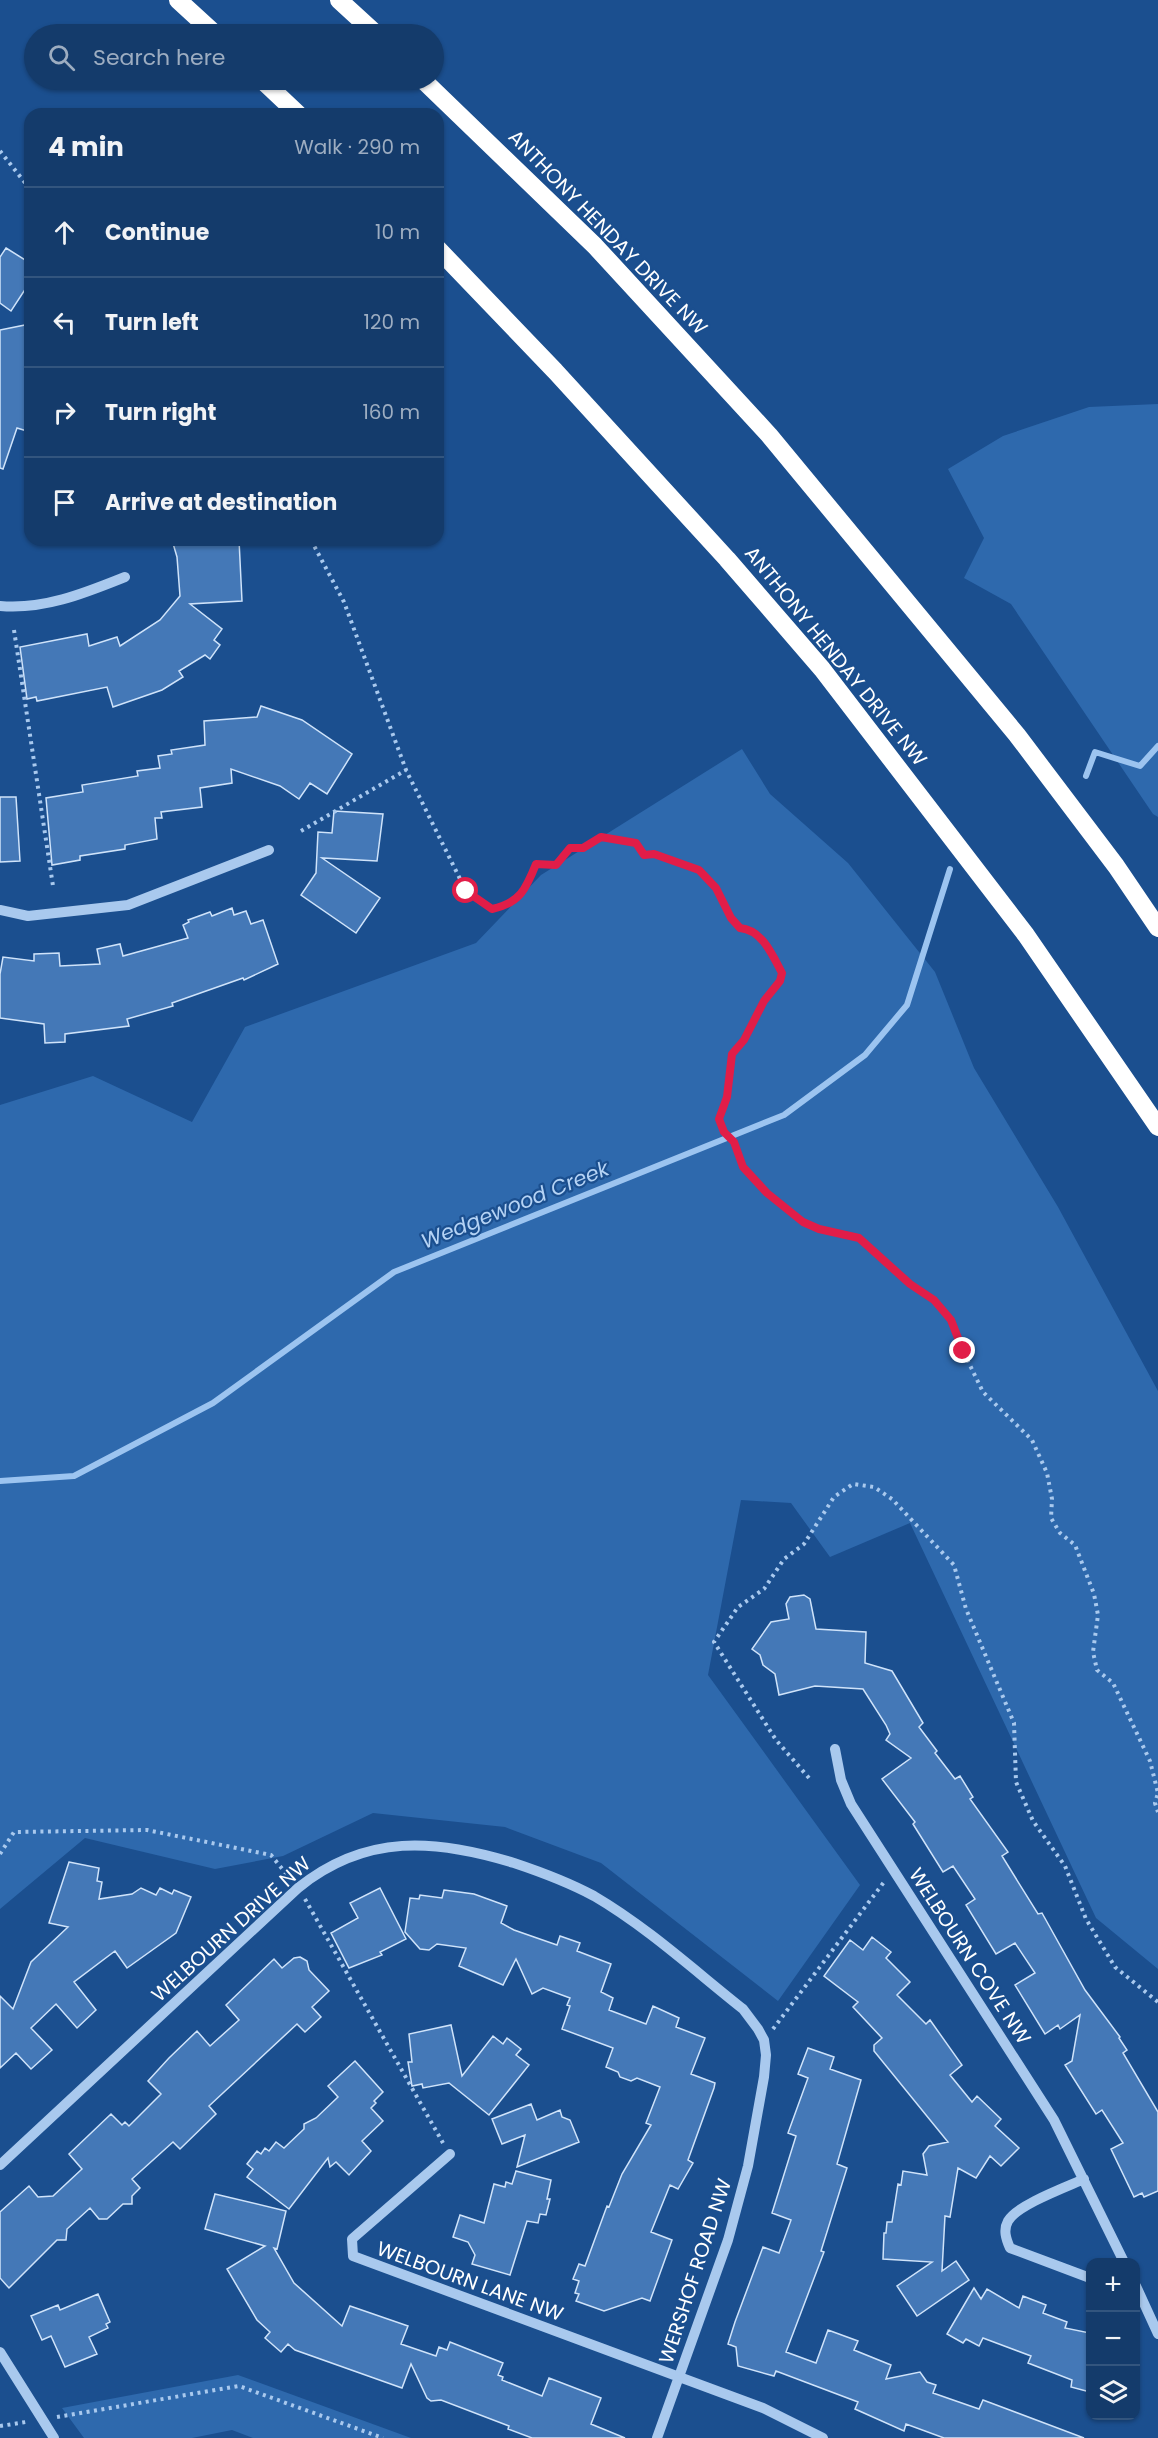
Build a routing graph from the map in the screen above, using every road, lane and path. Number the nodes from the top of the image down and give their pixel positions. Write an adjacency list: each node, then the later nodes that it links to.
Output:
1 (178, 0): 3 (highway)
2 (341, 0): 4 (highway)
3 (204, 24)
4 (365, 24)
5 (273, 90): 7 (highway)
6 (433, 90): 20 (highway, ANTHONY HENDAY DRIVE NW)
7 (292, 108)
8 (0, 151): 9 (path)
9 (24, 181)
10 (444, 255): 21 (highway, ANTHONY HENDAY DRIVE NW)
11 (314, 546): 15 (path)
12 (125, 577): 13 (street)
13 (0, 606)
14 (14, 630): 18 (path)
15 (406, 770): 16 (path); 24 (path)
16 (301, 831)
17 (268, 850): 19 (street)
18 (53, 886)
19 (0, 910)
20 (1158, 928)
21 (1158, 1127)
22 (835, 1749): 26 (street, WELBOURN COVE NW)
23 (809, 1778): 28 (path)
24 (1158, 1812)
25 (0, 1854): 27 (path)
26 (894, 1869): 29 (path); 32 (street, WELBOURN COVE NW)
27 (298, 1888): 29 (street, WELBOURN DRIVE NW); 30 (path); 31 (street, WELBOURN DRIVE NW)
28 (1158, 2002)
29 (764, 2040): 38 (street, WERSHOF ROAD NW)
30 (450, 2154): 38 (street, WELBOURN LANE NW)
31 (0, 2165)
32 (1083, 2179): 33 (street, WELBOURN COVE NW); 34 (street)
33 (1122, 2258)
34 (1086, 2276)
35 (1140, 2300): 36 (street)
36 (1158, 2334)
37 (0, 2352): 39 (street)
38 (679, 2377): 43 (street, WERSHOF ROAD NW); 44 (street)
39 (43, 2419): 40 (path); 41 (street); 42 (path)
40 (0, 2426)
41 (54, 2438)
42 (383, 2438)
43 (657, 2438)
44 (823, 2438)

